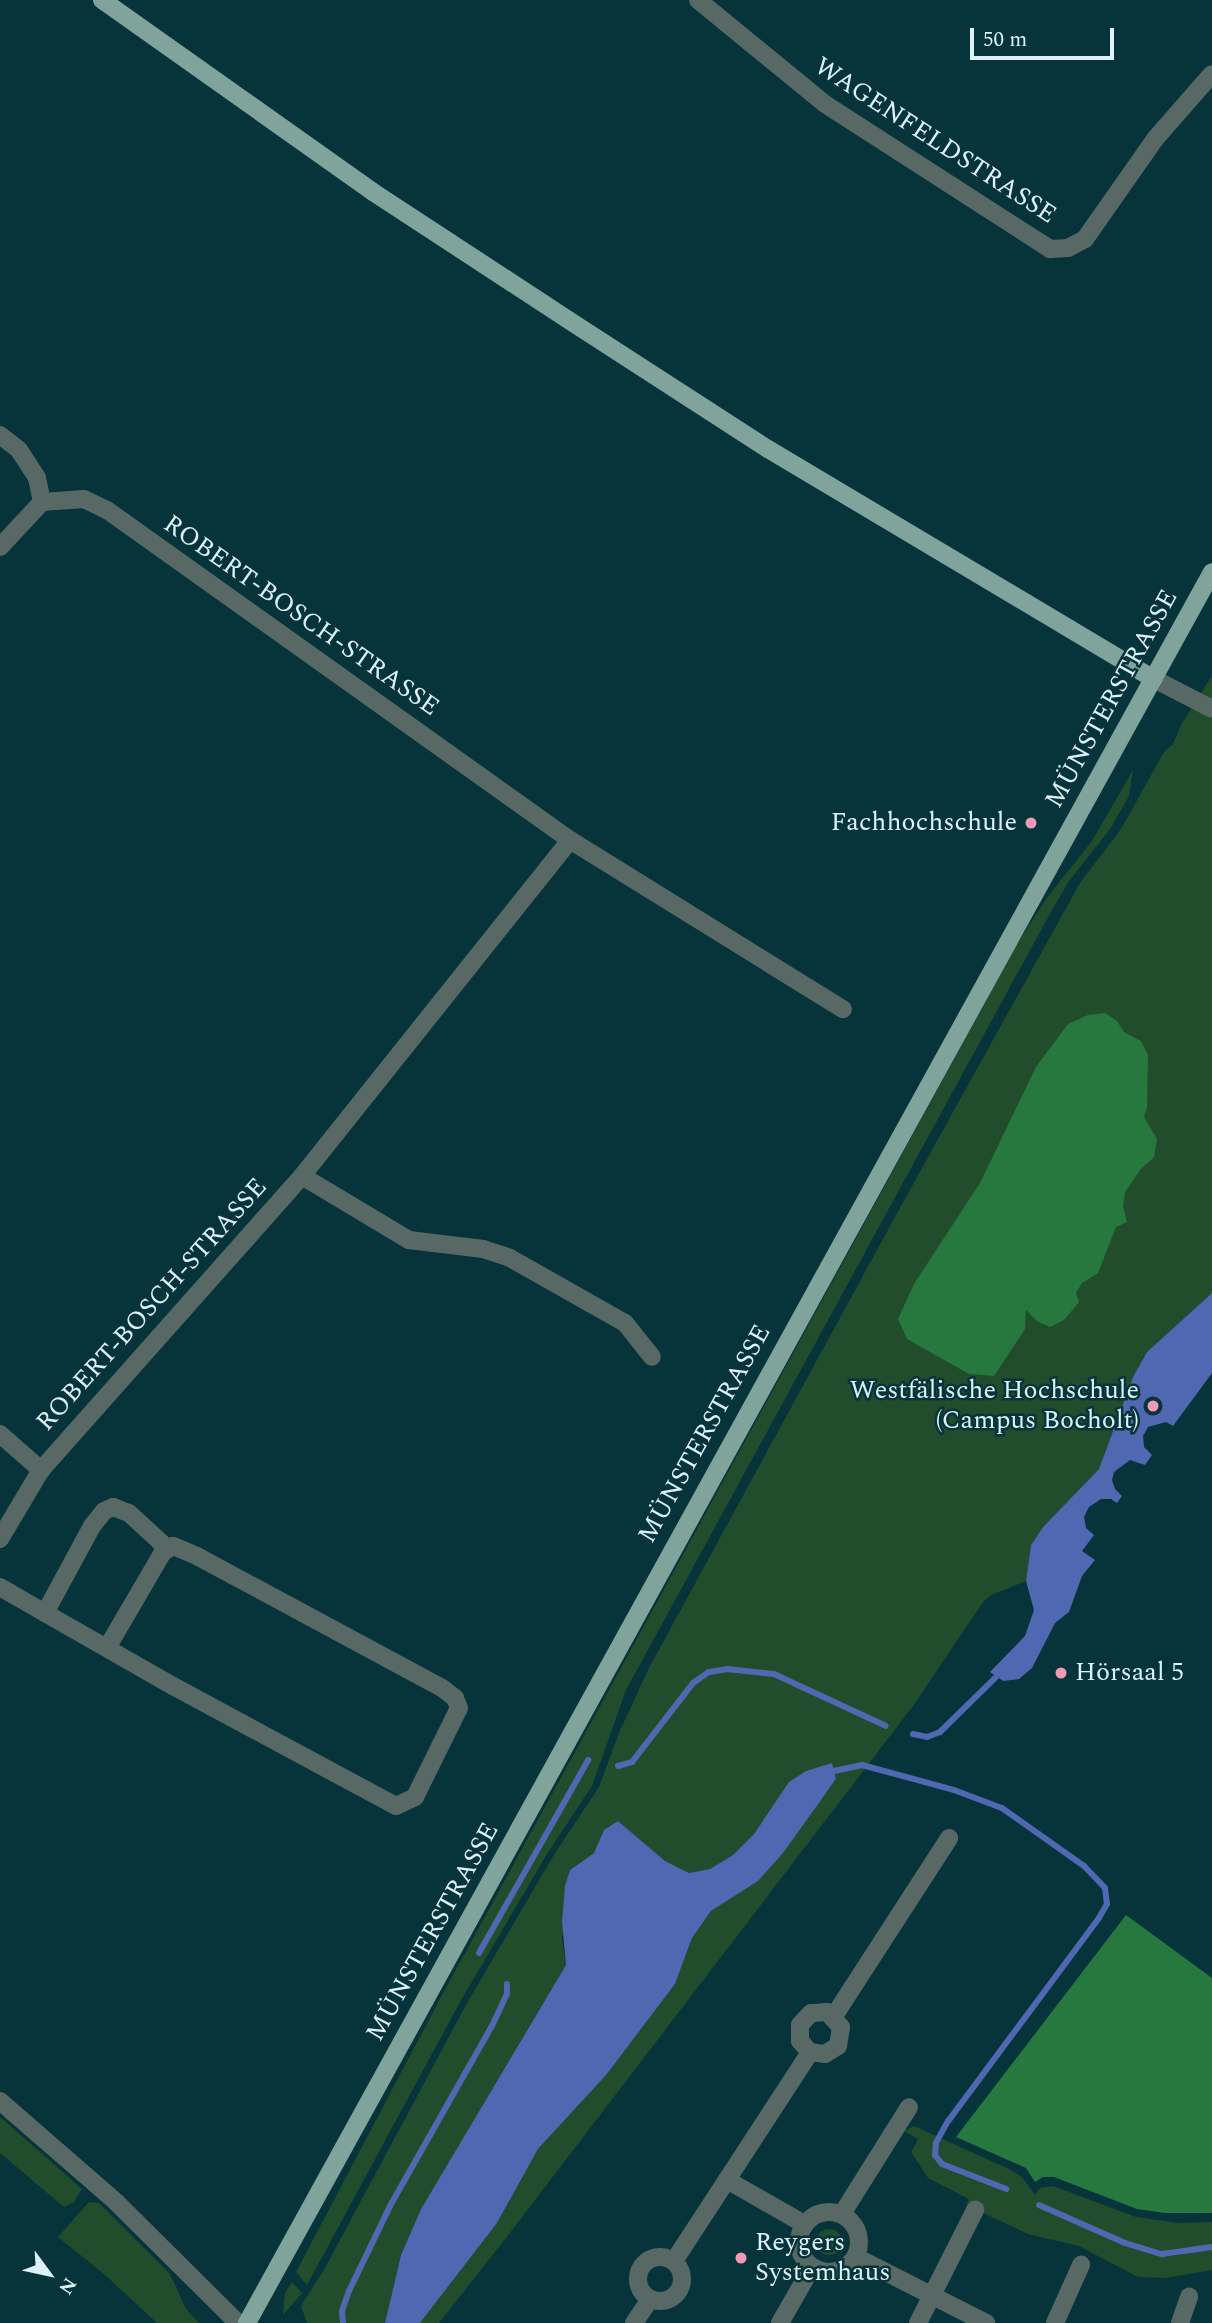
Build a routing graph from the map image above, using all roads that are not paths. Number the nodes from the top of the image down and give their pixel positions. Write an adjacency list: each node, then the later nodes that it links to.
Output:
1 (102, 0): 8 (main road)
2 (698, 0): 3 (street, WAGENFELDSTRASSE)
3 (1212, 74)
4 (0, 435): 5 (street)
5 (42, 502): 6 (street); 10 (street, ROBERT-BOSCH-STRASSE)
6 (0, 547)
7 (1212, 572): 8 (main road, MÜNSTERSTRASSE)
8 (1154, 679): 9 (street); 38 (main road, MÜNSTERSTRASSE)
9 (1212, 709)
10 (570, 840): 11 (street, ROBERT-BOSCH-STRASSE); 12 (street, ROBERT-BOSCH-STRASSE)
11 (843, 1009)
12 (302, 1175): 13 (street, ROBERT-BOSCH-STRASSE); 15 (street, ROBERT-BOSCH-STRASSE)
13 (652, 1357)
14 (0, 1434): 15 (street, ROBERT-BOSCH-STRASSE)
15 (41, 1470): 16 (street, ROBERT-BOSCH-STRASSE)
16 (0, 1539)
17 (169, 1549): 19 (street); 20 (street); 20 (street)
18 (0, 1587): 19 (street)
19 (45, 1613): 20 (street)
20 (107, 1648)
21 (949, 1838): 22 (street)
22 (834, 2016): 23 (street); 23 (street)
23 (810, 2052): 26 (street)
24 (0, 2101): 37 (street)
25 (909, 2107): 28 (street)
26 (727, 2180): 29 (street); 31 (street)
27 (975, 2210): 34 (street)
28 (842, 2214): 29 (street); 30 (street)
29 (804, 2224): 33 (street)
30 (856, 2257): 33 (street); 34 (street)
31 (674, 2261): 36 (street); 36 (street)
32 (1081, 2264): 43 (street)
33 (812, 2267): 40 (street)
34 (931, 2297): 41 (street); 42 (street)
35 (1189, 2297): 44 (street)
36 (650, 2299): 39 (street)
37 (238, 2323)
38 (247, 2323)
39 (634, 2323)
40 (780, 2323)
41 (918, 2323)
42 (986, 2323)
43 (1055, 2323)
44 (1180, 2323)

